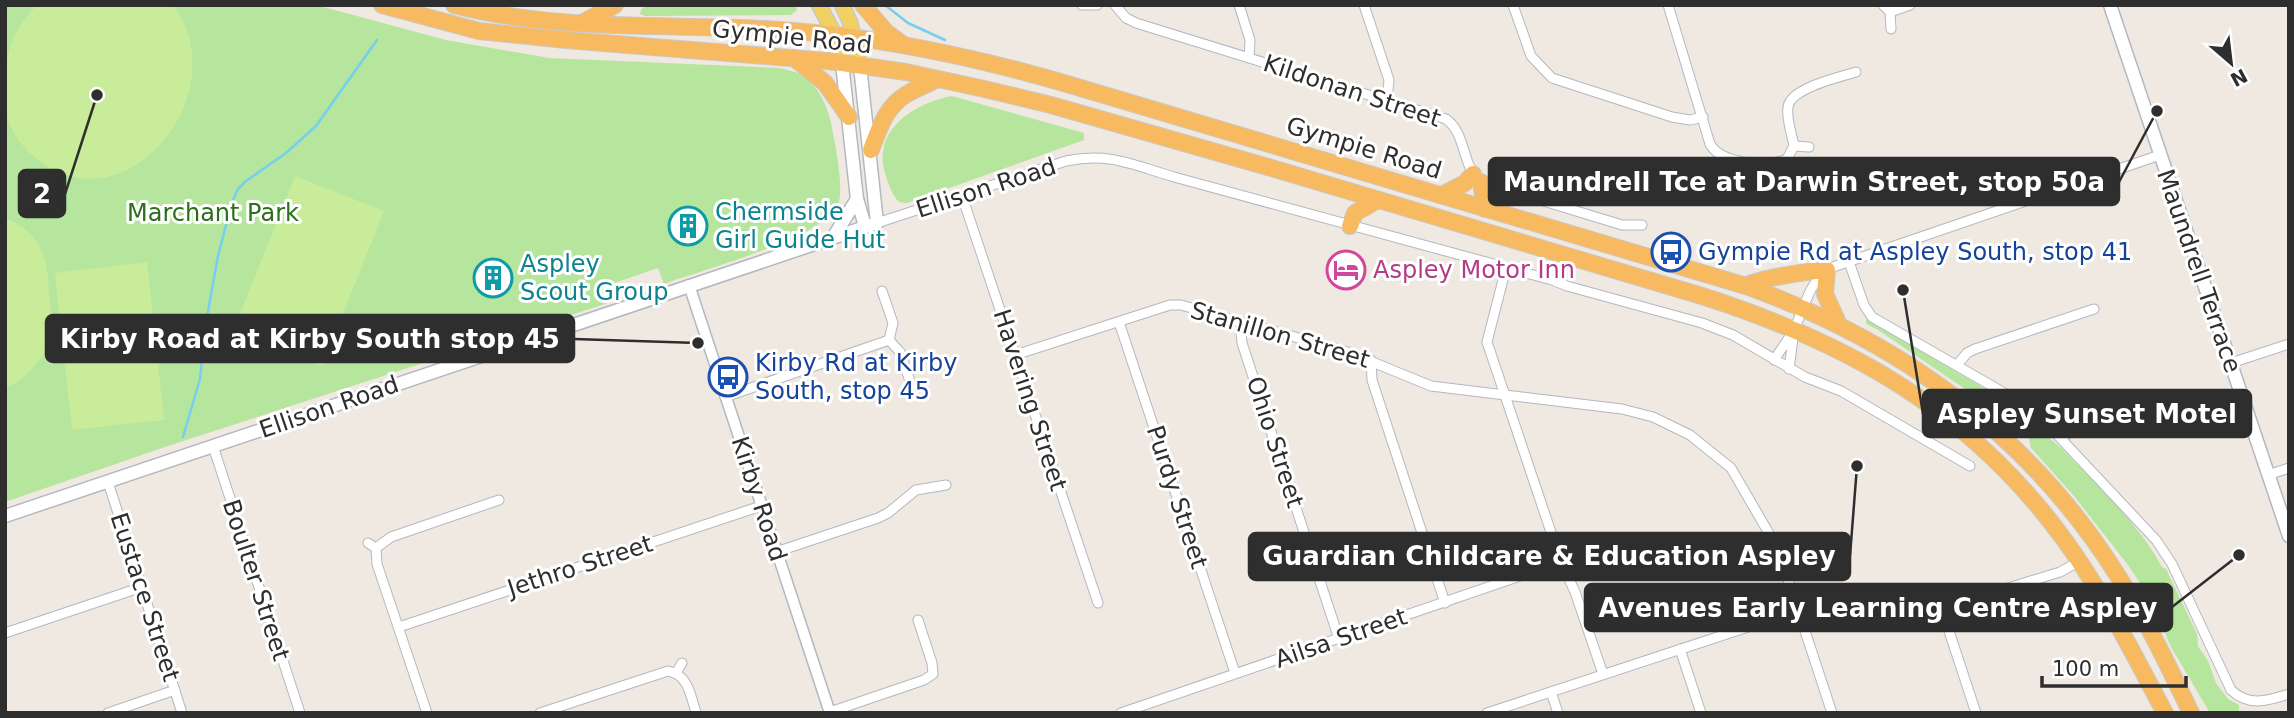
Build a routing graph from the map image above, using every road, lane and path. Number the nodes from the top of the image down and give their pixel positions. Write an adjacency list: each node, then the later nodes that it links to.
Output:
1 (382, 5): 22 (highway, Gympie Road)
2 (454, 5): 17 (highway, Gympie Road)
3 (615, 5): 17 (highway)
4 (819, 5): 19 (main road)
5 (842, 5): 20 (main road)
6 (863, 5): 21 (highway)
7 (1082, 5): 8 (street)
8 (1097, 5)
9 (1115, 5): 23 (street, Kildonan Street)
10 (1239, 5): 23 (street)
11 (1364, 5): 28 (street)
12 (1513, 5): 30 (street)
13 (1668, 5): 30 (street)
14 (1910, 5): 16 (street)
15 (2110, 5): 34 (main road, Maundrell Terrace)
16 (1886, 9): 18 (street)
17 (584, 22): 19 (highway, Gympie Road)
18 (1891, 29)
19 (835, 35): 20 (highway, Gympie Road); 24 (main road)
20 (854, 37): 21 (highway, Gympie Road); 25 (main road)
21 (903, 45): 36 (highway, Gympie Road)
22 (794, 58): 24 (highway, Gympie Road); 29 (highway)
23 (1249, 58): 28 (street, Kildonan Street)
24 (842, 63): 25 (highway, Gympie Road); 29 (main road)
25 (860, 66): 27 (highway, Gympie Road); 33 (main road)
26 (1856, 72): 31 (street)
27 (937, 79): 33 (highway); 39 (highway, Gympie Road)
28 (1387, 100): 35 (street, Kildonan Street)
29 (849, 117): 38 (main road)
30 (1703, 117): 31 (street)
31 (1794, 146): 32 (street)
32 (1809, 147)
33 (871, 150): 41 (main road)
34 (2161, 155): 45 (street); 62 (main road, Maundrell Terrace)
35 (1477, 178): 36 (highway); 40 (highway); 42 (street)
36 (1443, 195): 40 (highway, Gympie Road)
37 (962, 196): 41 (street, Ellison Road); 43 (street, Ellison Road); 59 (street, Havering Street)
38 (857, 199): 41 (main road); 44 (main road)
39 (1378, 200): 43 (highway); 56 (highway, Gympie Road)
40 (1485, 209): 49 (highway, Gympie Road)
41 (871, 225): 44 (main road, Ellison Road)
42 (1642, 225)
43 (1350, 226): 46 (street)
44 (834, 236): 48 (main road, Ellison Road)
45 (1849, 262): 47 (street); 63 (street)
46 (1506, 268): 61 (street); 66 (street)
47 (1828, 270): 49 (highway); 51 (street); 55 (highway)
48 (689, 285): 67 (street, Kirby Road); 70 (main road, Ellison Road)
49 (1746, 286): 51 (highway, Gympie Road)
50 (882, 291): 57 (street)
51 (1802, 308): 55 (highway, Gympie Road); 56 (street)
52 (2094, 309): 63 (street)
53 (1119, 322): 54 (street, Stanillon Street); 59 (street, Stanillon Street); 97 (street, Purdy Street)
54 (1240, 323): 60 (street, Stanillon Street); 93 (street, Ohio Street)
55 (1839, 324): 87 (highway, Gympie Road)
56 (1794, 329): 61 (street); 64 (street); 81 (highway, Gympie Road)
57 (890, 340): 65 (street); 67 (street)
58 (2289, 344): 62 (street)
59 (1015, 355): 85 (street, Havering Street)
60 (1371, 360): 66 (street, Stanillon Street); 86 (street)
61 (1774, 360): 64 (street)
62 (2231, 363): 73 (main road, Maundrell Terrace)
63 (1957, 365): 69 (street)
64 (1789, 369): 71 (street)
65 (914, 393)
66 (1505, 395): 82 (street); 88 (street, Stanillon Street)
67 (725, 397): 77 (street, Kirby Road)
68 (2167, 397): 69 (street)
69 (2061, 438): 101 (street)
70 (213, 446): 74 (main road, Ellison Road); 106 (street, Boulter Street)
71 (1970, 466)
72 (2289, 468): 73 (street)
73 (2268, 475): 79 (main road, Maundrell Terrace)
74 (108, 482): 78 (main road, Ellison Road); 83 (street, Eustace Street)
75 (946, 485): 80 (street)
76 (499, 500): 91 (street)
77 (761, 506): 80 (street, Kirby Road); 91 (street, Jethro Street)
78 (5, 516)
79 (2289, 536)
80 (776, 552): 103 (street, Kirby Road)
81 (2080, 561): 84 (street); 90 (highway, Gympie Road)
82 (1561, 562): 86 (street, Ailsa Street); 98 (street)
83 (142, 587): 92 (street); 99 (street, Eustace Street)
84 (1945, 602): 88 (street); 115 (street)
85 (1098, 603)
86 (1445, 603): 93 (street, Ailsa Street)
87 (2137, 608): 90 (highway); 117 (highway, Gympie Road)
88 (1798, 610): 94 (street); 114 (street, Stanillon Street)
89 (918, 620): 103 (street)
90 (2115, 621): 116 (highway, Gympie Road)
91 (399, 627): 107 (street)
92 (5, 633)
93 (1339, 639): 97 (street, Ailsa Street)
94 (1680, 649): 98 (street); 113 (street)
95 (682, 663): 96 (street)
96 (676, 673): 102 (street); 109 (street)
97 (1235, 673): 110 (street, Ailsa Street)
98 (1603, 674): 100 (street)
99 (175, 690): 104 (street); 105 (street, Eustace Street)
100 (1551, 692): 111 (street); 112 (street)
101 (2289, 694)
102 (569, 708): 108 (street)
103 (830, 712)
104 (108, 713)
105 (182, 713)
106 (300, 713)
107 (427, 713)
108 (540, 713)
109 (696, 713)
110 (1122, 713)
111 (1487, 713)
112 (1558, 713)
113 (1701, 713)
114 (1832, 713)
115 (1976, 713)
116 (2165, 713)
117 (2191, 713)

